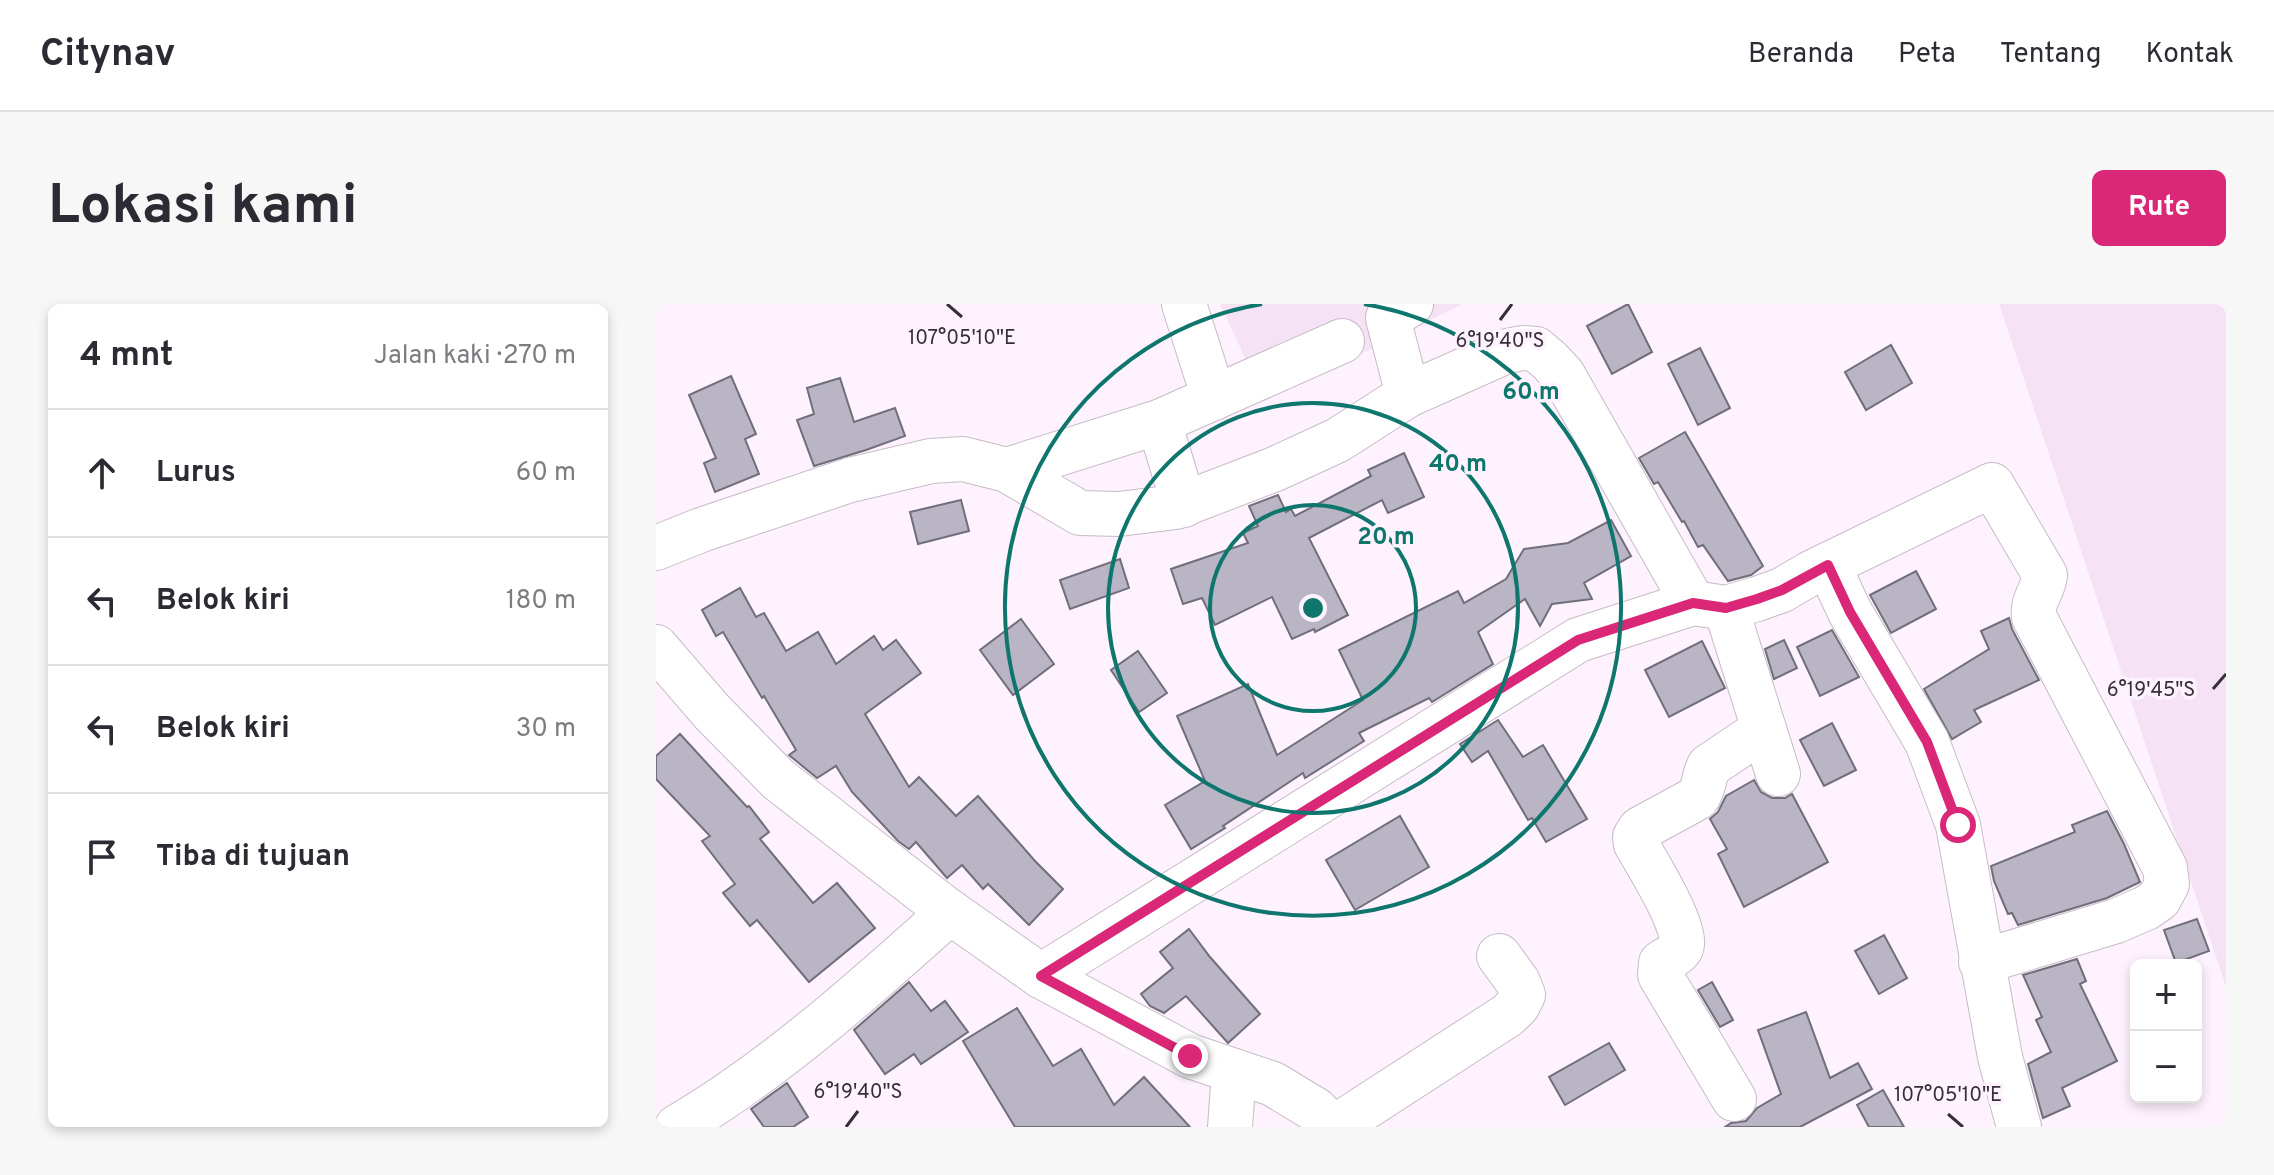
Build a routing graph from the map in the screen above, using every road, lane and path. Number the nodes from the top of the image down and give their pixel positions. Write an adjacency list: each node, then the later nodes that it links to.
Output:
1 (1184, 304): 5 (street)
2 (1411, 304): 4 (street)
3 (1342, 341): 5 (street)
4 (1408, 395): 8 (street); 11 (street)
5 (1214, 398): 6 (street)
6 (1159, 422): 7 (street); 8 (street)
7 (1007, 470): 8 (street); 9 (street)
8 (1184, 505)
9 (656, 548)
10 (1828, 565): 11 (street); 17 (street); 17 (street)
11 (1710, 605): 13 (street); 18 (street)
12 (656, 647): 15 (street)
13 (1764, 729): 14 (street); 20 (street)
14 (1778, 774)
15 (950, 912): 18 (street); 21 (street)
16 (1499, 956): 23 (street)
17 (1981, 962): 24 (street)
18 (1041, 976): 19 (street)
19 (1234, 1071): 22 (street); 23 (street)
20 (1734, 1099)
21 (702, 1120)
22 (1230, 1127)
23 (1334, 1127)
24 (2019, 1127)

